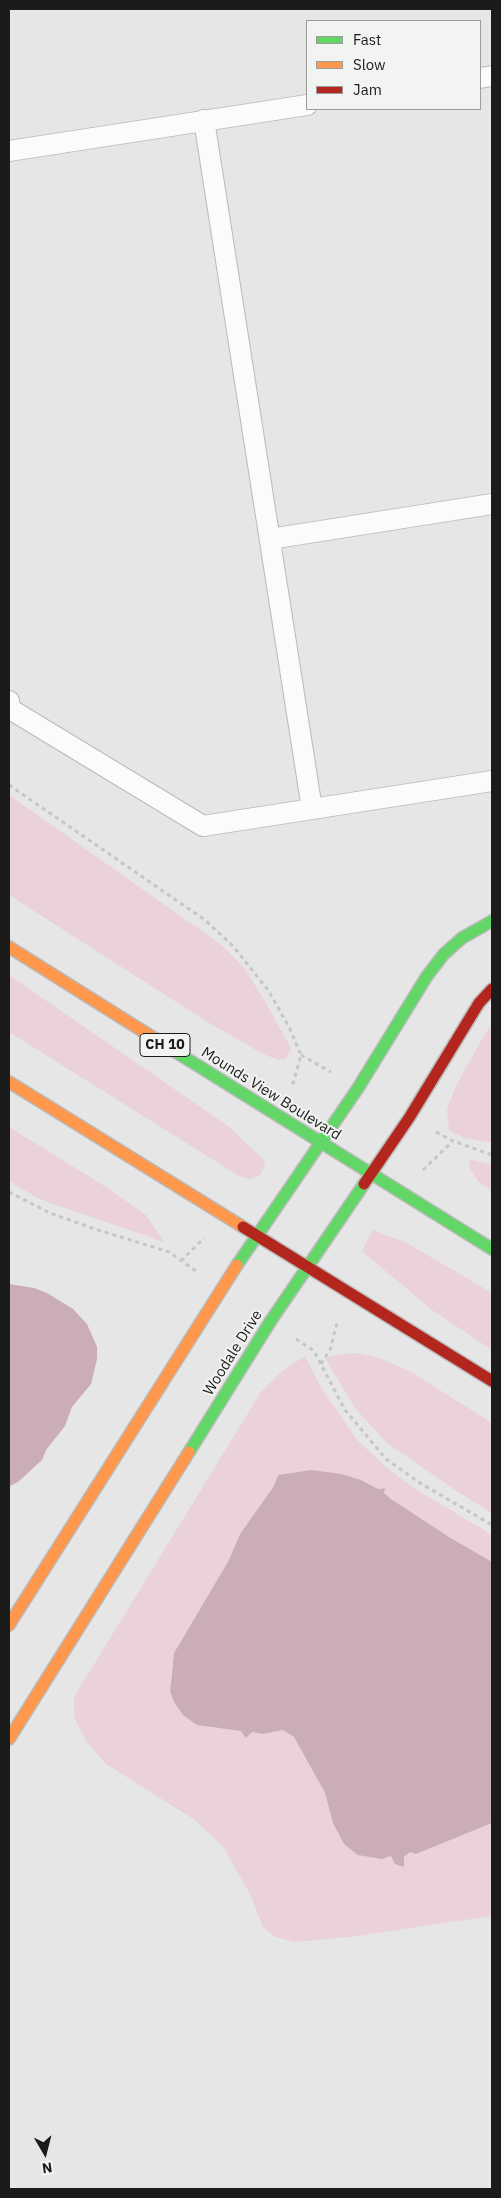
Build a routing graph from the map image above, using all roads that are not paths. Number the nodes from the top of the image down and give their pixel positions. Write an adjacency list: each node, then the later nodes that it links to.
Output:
1 (306, 104): 2 (lane)
2 (204, 120): 3 (lane); 5 (lane)
3 (9, 151)
4 (492, 504): 5 (lane)
5 (270, 539): 8 (lane)
6 (9, 701): 8 (lane)
7 (492, 782): 8 (lane)
8 (312, 810)
9 (492, 921): 13 (street)
10 (9, 947): 13 (street, Mounds View Boulevard / CH 10)
11 (492, 989): 14 (street, Woodale Drive)
12 (9, 1082): 15 (street)
13 (320, 1143): 14 (street, Mounds View Boulevard / CH 10); 15 (street)
14 (370, 1174): 16 (street, Mounds View Boulevard / CH 10); 17 (street, Woodale Drive)
15 (257, 1235): 17 (street); 19 (street)
16 (492, 1249)
17 (308, 1266): 18 (street); 20 (street, Woodale Drive)
18 (492, 1381)
19 (9, 1625)
20 (9, 1739)

